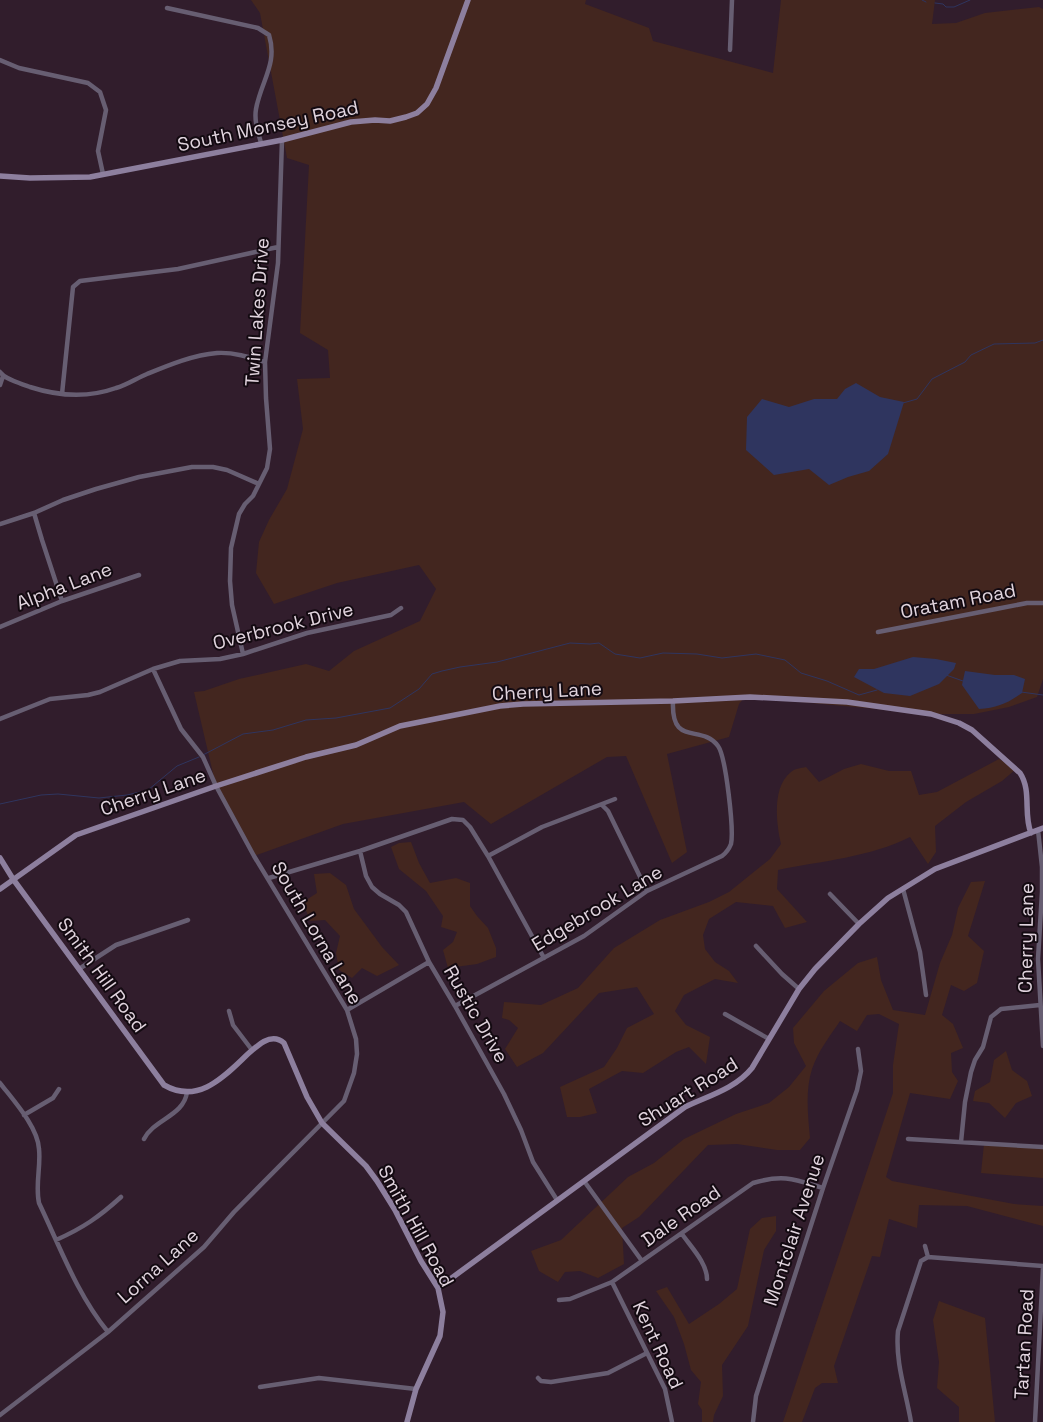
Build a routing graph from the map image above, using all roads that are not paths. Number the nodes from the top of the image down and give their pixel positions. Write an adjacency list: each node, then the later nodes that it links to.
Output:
1 (468, 0): 6 (street, South Monsey Road)
2 (732, 0): 4 (street)
3 (168, 8): 7 (street)
4 (730, 50)
5 (0, 60): 8 (street)
6 (282, 140): 7 (street, South Monsey Road); 10 (street, Twin Lakes Drive)
7 (261, 144): 8 (street, South Monsey Road)
8 (103, 174): 9 (street, South Monsey Road)
9 (0, 176)
10 (278, 247): 11 (street, Twin Lakes Drive); 14 (street)
11 (265, 362): 14 (street); 15 (street, Twin Lakes Drive)
12 (2, 374): 13 (street); 14 (street)
13 (0, 385)
14 (62, 394)
15 (259, 484): 16 (street); 24 (street, Twin Lakes Drive)
16 (34, 512): 17 (street); 19 (street)
17 (0, 524)
18 (139, 575): 19 (street, Alpha Lane)
19 (62, 601): 22 (street, Alpha Lane)
20 (1043, 603): 23 (street, Oratam Road)
21 (401, 608): 24 (street, Overbrook Drive)
22 (0, 627)
23 (878, 632)
24 (243, 654): 25 (street, Overbrook Drive)
25 (153, 669): 27 (street, Overbrook Drive); 28 (street, South Lorna Lane)
26 (673, 701): 28 (street, Cherry Lane); 32 (street, Cherry Lane); 40 (street, Edgebrook Lane)
27 (0, 719)
28 (216, 786): 36 (street, Cherry Lane); 37 (street, South Lorna Lane)
29 (615, 799): 30 (street)
30 (602, 805): 34 (street); 40 (street)
31 (1041, 829): 32 (street, Shuart Road); 51 (street, Cherry Lane)
32 (1031, 833): 39 (street, Shuart Road)
33 (360, 851): 34 (street); 37 (street); 46 (street, Rustic Drive)
34 (488, 856): 45 (street)
35 (0, 858): 36 (street, Smith Hill Road)
36 (13, 878): 38 (street, Cherry Lane); 47 (street, Smith Hill Road)
37 (269, 878): 52 (street, South Lorna Lane)
38 (0, 889)
39 (903, 889): 43 (street, Shuart Road); 49 (street)
40 (647, 892): 45 (street, Edgebrook Lane)
41 (830, 894): 43 (street)
42 (188, 920): 47 (street)
43 (859, 924): 48 (street, Shuart Road)
44 (756, 946): 48 (street)
45 (544, 958): 50 (street, Edgebrook Lane)
46 (429, 962): 50 (street, Rustic Drive); 52 (street)
47 (80, 969): 61 (street, Smith Hill Road)
48 (799, 989): 55 (street, Shuart Road)
49 (926, 995)
50 (456, 1006): 71 (street, Rustic Drive)
51 (1040, 1006): 56 (street, Cherry Lane); 66 (street)
52 (347, 1010): 63 (street, South Lorna Lane)
53 (229, 1011): 58 (street)
54 (725, 1014): 55 (street)
55 (769, 1039): 68 (street, Shuart Road)
56 (1043, 1046)
57 (858, 1048): 69 (street, Montclair Avenue)
58 (252, 1050): 61 (street, Smith Hill Road); 63 (street, Smith Hill Road)
59 (0, 1083): 62 (street)
60 (59, 1089): 62 (street)
61 (187, 1092): 65 (street)
62 (24, 1115): 73 (street)
63 (322, 1123): 80 (street, Smith Hill Road); 82 (street, Lorna Lane)
64 (908, 1138): 66 (street)
65 (144, 1139)
66 (961, 1142): 67 (street)
67 (1043, 1148)
68 (584, 1181): 71 (street, Shuart Road); 76 (street)
69 (823, 1188): 72 (street, Dale Road); 90 (street, Montclair Avenue)
70 (121, 1197): 73 (street)
71 (557, 1200): 80 (street, Shuart Road)
72 (682, 1234): 76 (street, Dale Road); 78 (street)
73 (56, 1240): 82 (street)
74 (925, 1246): 75 (street)
75 (928, 1257): 77 (street); 91 (street)
76 (642, 1262): 79 (street, Dale Road)
77 (1043, 1267): 92 (street, Tartan Road)
78 (707, 1280)
79 (612, 1282): 81 (street, Dale Road); 83 (street, Kent Road)
80 (438, 1288): 86 (street, Smith Hill Road)
81 (560, 1300)
82 (108, 1332): 87 (street, Lorna Lane)
83 (647, 1354): 84 (street); 89 (street, Kent Road)
84 (538, 1378)
85 (260, 1387): 86 (street)
86 (416, 1389): 88 (street, Smith Hill Road)
87 (0, 1415)
88 (407, 1422)
89 (672, 1422)
90 (753, 1422)
91 (911, 1422)
92 (1035, 1422)

